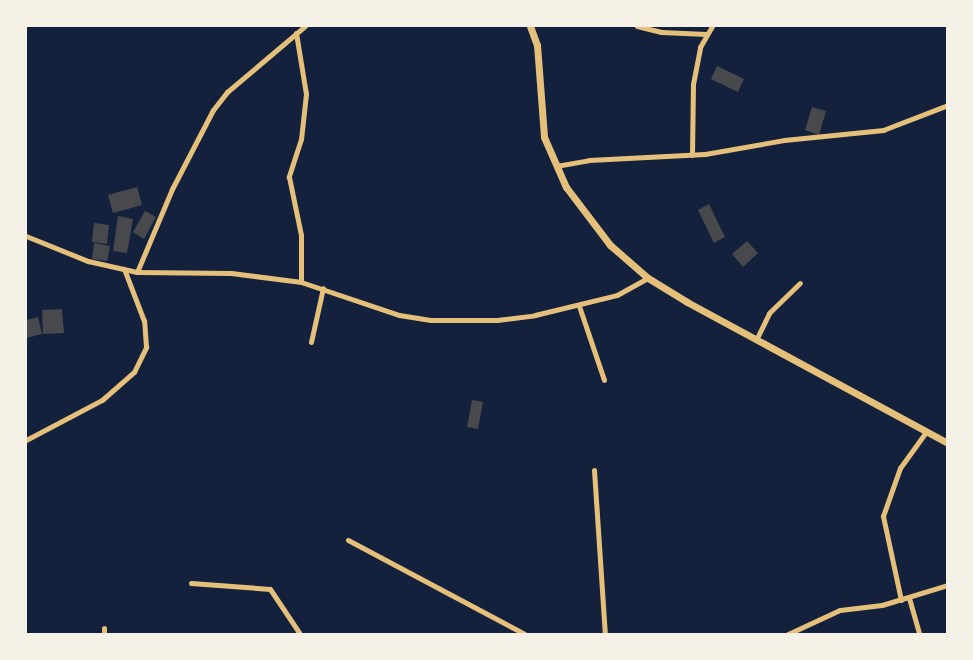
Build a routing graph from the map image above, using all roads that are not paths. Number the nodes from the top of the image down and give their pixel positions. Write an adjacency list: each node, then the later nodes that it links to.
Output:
1 (305, 26): 5 (street)
2 (530, 26): 9 (main road)
3 (637, 26): 6 (street)
4 (712, 26): 6 (street)
5 (296, 33): 12 (street); 14 (street)
6 (706, 34): 8 (street)
7 (948, 105): 8 (street)
8 (692, 155): 9 (street)
9 (556, 166): 13 (main road)
10 (26, 236): 11 (street)
11 (124, 269): 12 (street); 22 (street)
12 (137, 272): 14 (street)
13 (648, 278): 17 (street); 18 (main road)
14 (301, 282): 16 (street)
15 (800, 283): 18 (street)
16 (323, 288): 17 (street); 19 (street)
17 (579, 306): 20 (street)
18 (756, 340): 21 (main road)
19 (311, 342)
20 (604, 380)
21 (926, 432): 23 (main road); 29 (street)
22 (26, 440)
23 (948, 443)
24 (594, 470): 32 (street)
25 (348, 540): 31 (street)
26 (191, 583): 30 (street)
27 (948, 585): 28 (street)
28 (909, 598): 29 (street); 34 (street)
29 (901, 600): 33 (street)
30 (300, 634)
31 (525, 634)
32 (605, 634)
33 (788, 634)
34 (919, 634)

